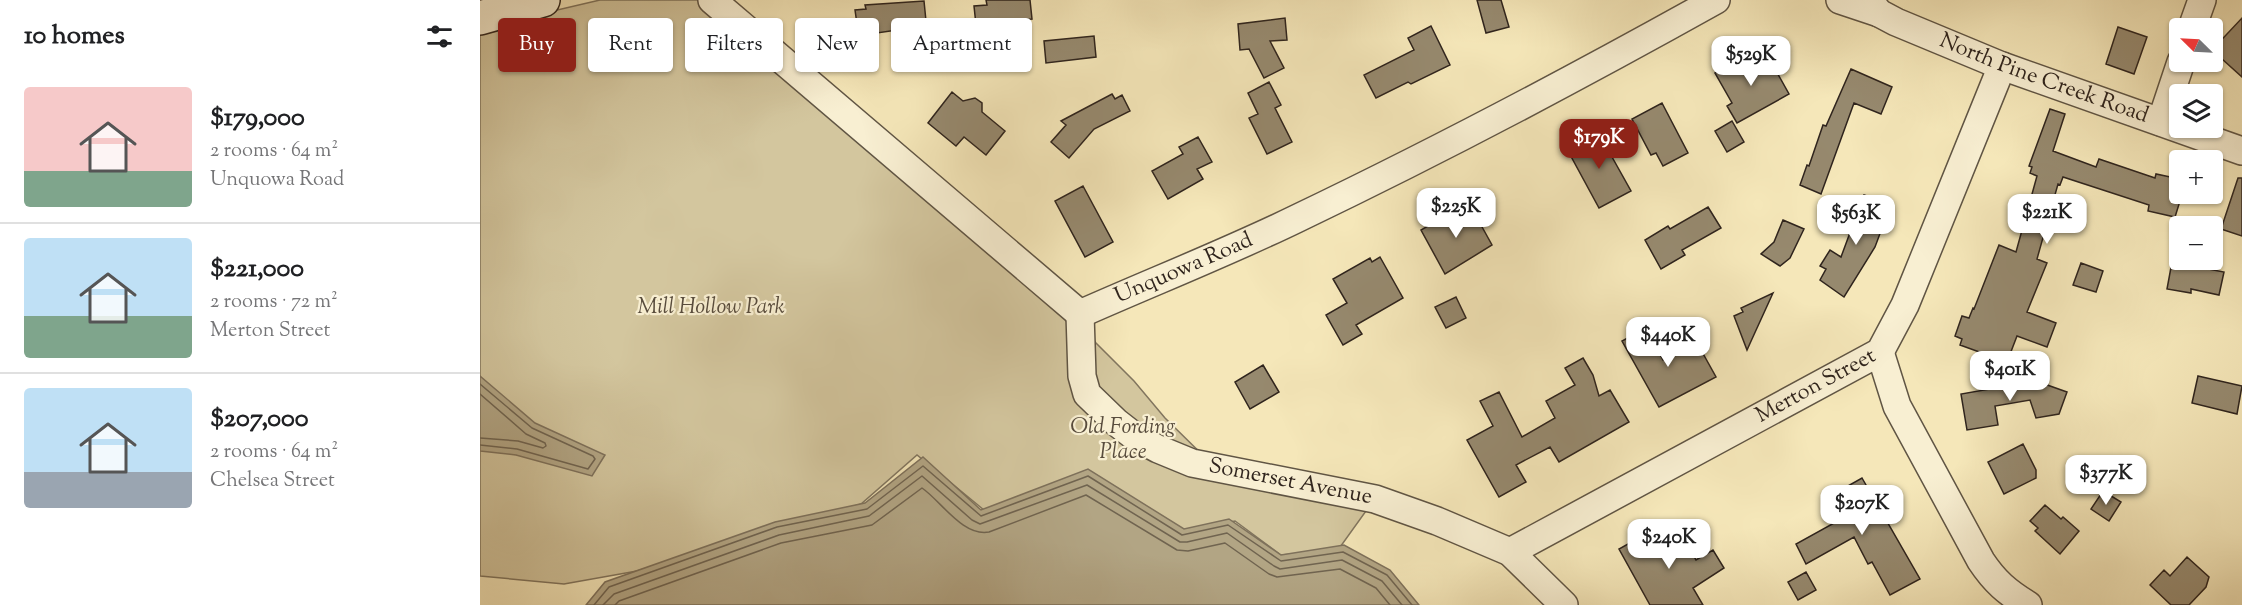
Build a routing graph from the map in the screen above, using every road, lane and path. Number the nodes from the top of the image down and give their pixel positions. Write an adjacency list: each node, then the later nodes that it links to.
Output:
1 (543, 0): 7 (main road)
2 (712, 0): 13 (street)
3 (1716, 0): 13 (street, Unquowa Road)
4 (1840, 0): 6 (street, North Pine Creek Road)
5 (2202, 0): 8 (street)
6 (1874, 7): 9 (street, North Pine Creek Road)
7 (480, 18)
8 (2196, 18)
9 (2002, 66): 11 (street, North Pine Creek Road); 14 (street, Merton Street)
10 (2178, 72): 11 (street)
11 (2161, 122): 12 (street, North Pine Creek Road)
12 (2242, 151)
13 (1080, 314): 15 (street, Somerset Avenue)
14 (1880, 352): 15 (street, Merton Street); 17 (street)
15 (1510, 552): 16 (street, Somerset Avenue)
16 (1564, 605)
17 (2028, 605)

